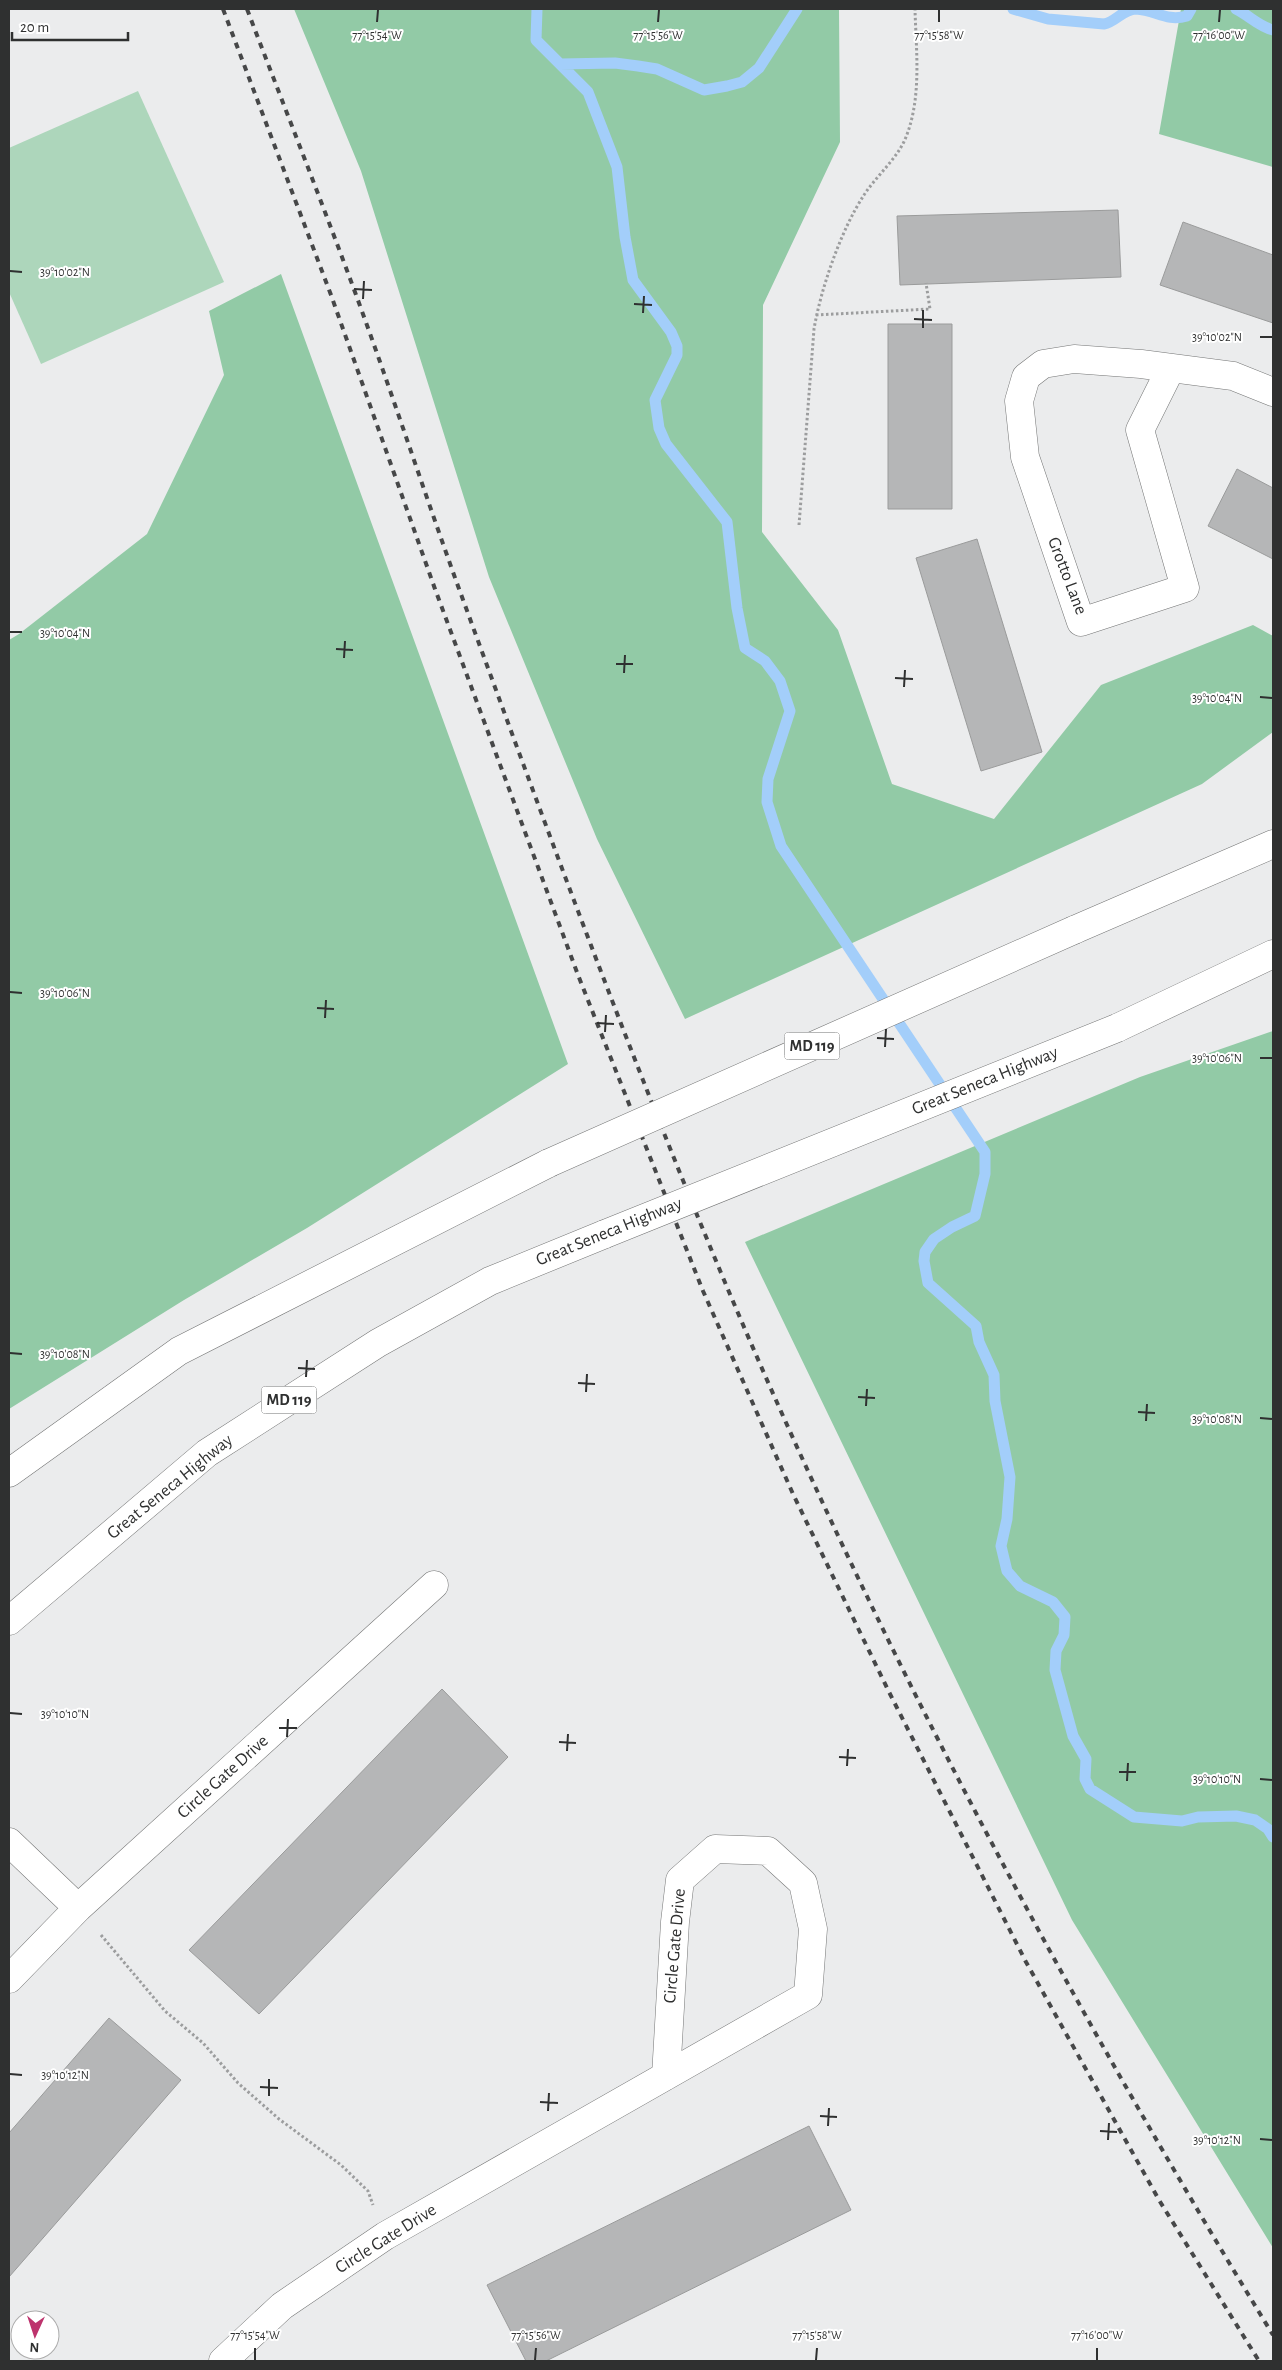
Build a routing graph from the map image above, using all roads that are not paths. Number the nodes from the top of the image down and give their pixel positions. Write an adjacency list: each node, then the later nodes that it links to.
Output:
1 (1171, 368): 1 (main road, Grotto Lane); 2 (main road, Grotto Lane)
2 (1273, 392)
3 (1273, 844): 5 (main road, MD 119, bridge)
4 (1273, 954): 7 (main road, Great Seneca Highway / MD 119, bridge)
5 (9, 1474)
6 (434, 1585): 9 (main road, Circle Gate Drive)
7 (9, 1621)
8 (9, 1842): 9 (main road)
9 (78, 1908): 10 (main road, Circle Gate Drive)
10 (9, 1979)
11 (666, 2076): 11 (main road, Circle Gate Drive); 12 (main road, Circle Gate Drive)
12 (223, 2361)

